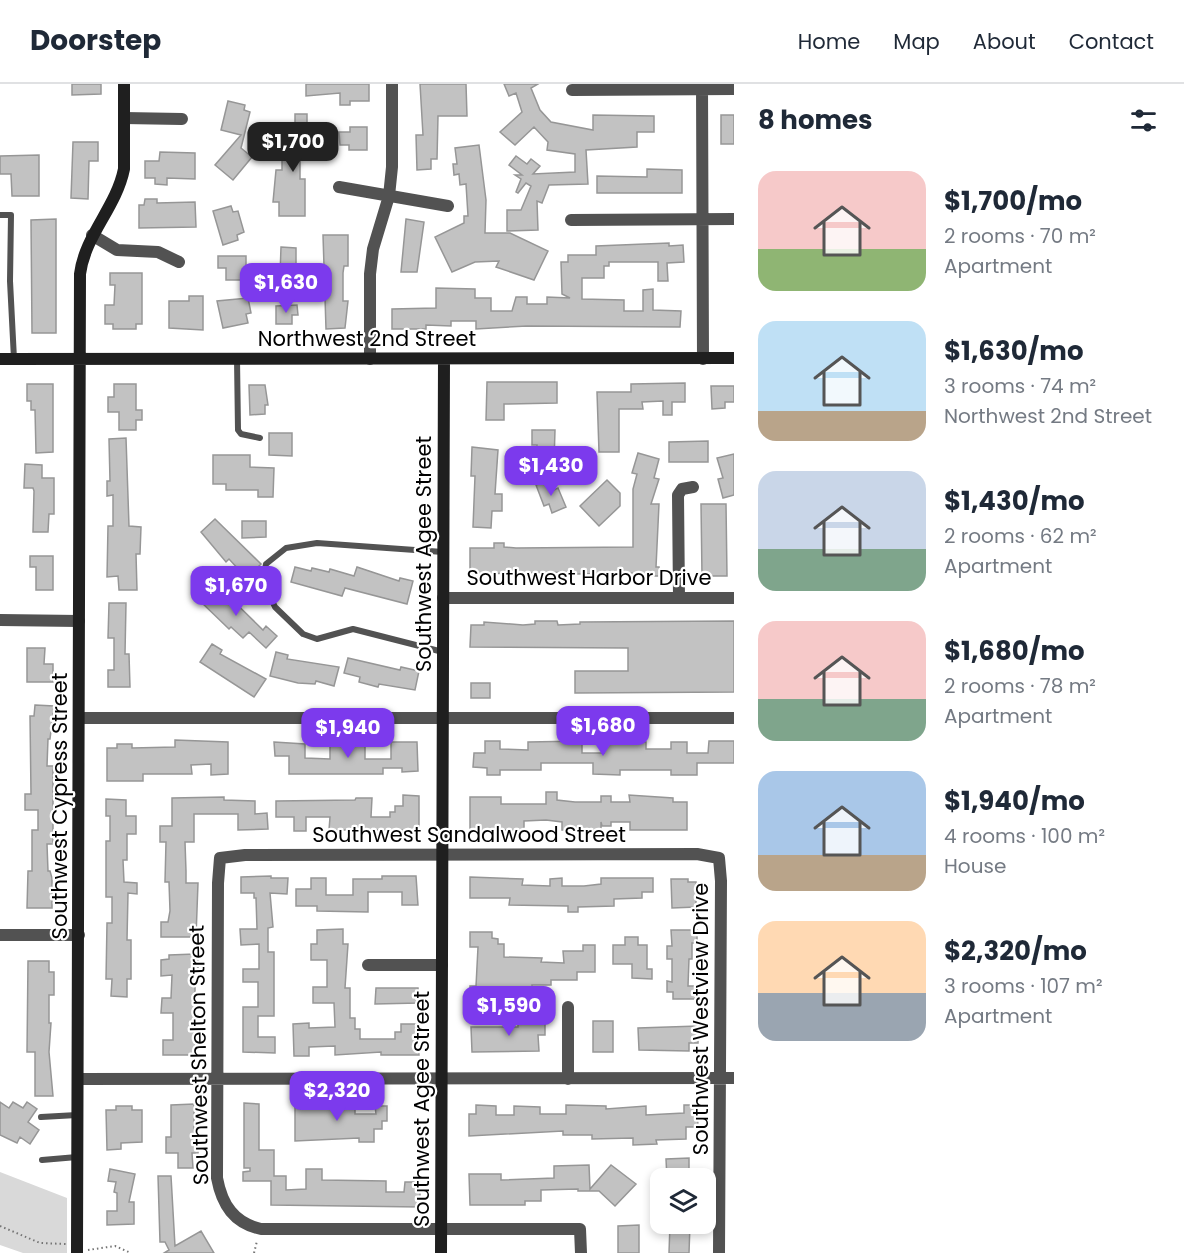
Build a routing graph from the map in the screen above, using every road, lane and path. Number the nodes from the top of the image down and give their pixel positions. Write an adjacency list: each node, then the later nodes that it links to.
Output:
1 (124, 84): 6 (main road, Southwest Cypress Street)
2 (392, 84): 9 (street)
3 (702, 87): 4 (street); 5 (street); 12 (street)
4 (734, 89)
5 (572, 90)
6 (124, 118): 7 (street); 15 (main road, Southwest Cypress Street)
7 (182, 119)
8 (339, 187): 9 (street)
9 (389, 196): 10 (street); 22 (street)
10 (448, 206)
11 (0, 215): 19 (lane)
12 (702, 219): 13 (street); 14 (street); 24 (street)
13 (734, 219)
14 (571, 220)
15 (92, 235): 16 (street); 20 (main road, Southwest Cypress Street)
16 (179, 262)
17 (734, 358): 24 (main road, Northwest 2nd Street)
18 (0, 359): 19 (main road, Northwest 2nd Street)
19 (14, 359): 20 (main road, Northwest 2nd Street)
20 (79, 359): 21 (main road, Northwest 2nd Street); 32 (main road, Southwest Cypress Street)
21 (237, 359): 22 (main road, Northwest 2nd Street); 25 (lane)
22 (370, 359): 23 (main road, Northwest 2nd Street)
23 (444, 359): 24 (main road, Northwest 2nd Street); 27 (main road, Southwest Agee Street)
24 (703, 359)
25 (260, 438)
26 (693, 487): 29 (street)
27 (443, 552): 28 (main road, Southwest Agee Street); 33 (lane)
28 (443, 598): 29 (street, Southwest Harbor Drive); 33 (main road, Southwest Agee Street)
29 (679, 598): 30 (street, Southwest Harbor Drive)
30 (734, 598)
31 (0, 620): 32 (street)
32 (79, 621): 34 (main road, Southwest Cypress Street)
33 (443, 652): 35 (main road, Southwest Agee Street)
34 (80, 718): 35 (street); 41 (main road, Southwest Cypress Street)
35 (443, 718): 36 (street); 37 (main road, Southwest Agee Street)
36 (734, 718)
37 (442, 855): 38 (street, Southwest Sandalwood Street); 39 (street, Southwest Sandalwood Street); 43 (main road, Southwest Agee Street)
38 (220, 858): 48 (street, Southwest Shelton Street)
39 (719, 858): 45 (street, Southwest Westview Drive)
40 (0, 935): 41 (street)
41 (79, 935): 47 (main road, Southwest Cypress Street)
42 (368, 965): 43 (street, Southwest Agee Street)
43 (442, 965): 49 (main road, Southwest Agee Street)
44 (568, 1007): 50 (street)
45 (720, 1078): 46 (street); 50 (street); 61 (street, Southwest Westview Drive)
46 (734, 1078)
47 (78, 1079): 48 (street); 51 (main road, Southwest Cypress Street)
48 (217, 1079): 49 (street); 56 (street, Southwest Shelton Street)
49 (442, 1079): 50 (street); 56 (main road, Southwest Agee Street)
50 (568, 1079)
51 (78, 1115): 52 (lane); 53 (main road, Southwest Cypress Street)
52 (40, 1117)
53 (77, 1157): 54 (lane); 57 (main road, Southwest Cypress Street)
54 (42, 1160)
55 (0, 1227): 57 (path)
56 (441, 1231): 59 (main road, Southwest Agee Street); 60 (street, Southwest Shelton Street)
57 (77, 1251): 58 (path)
58 (131, 1253)
59 (441, 1253)
60 (580, 1253)
61 (719, 1253)

